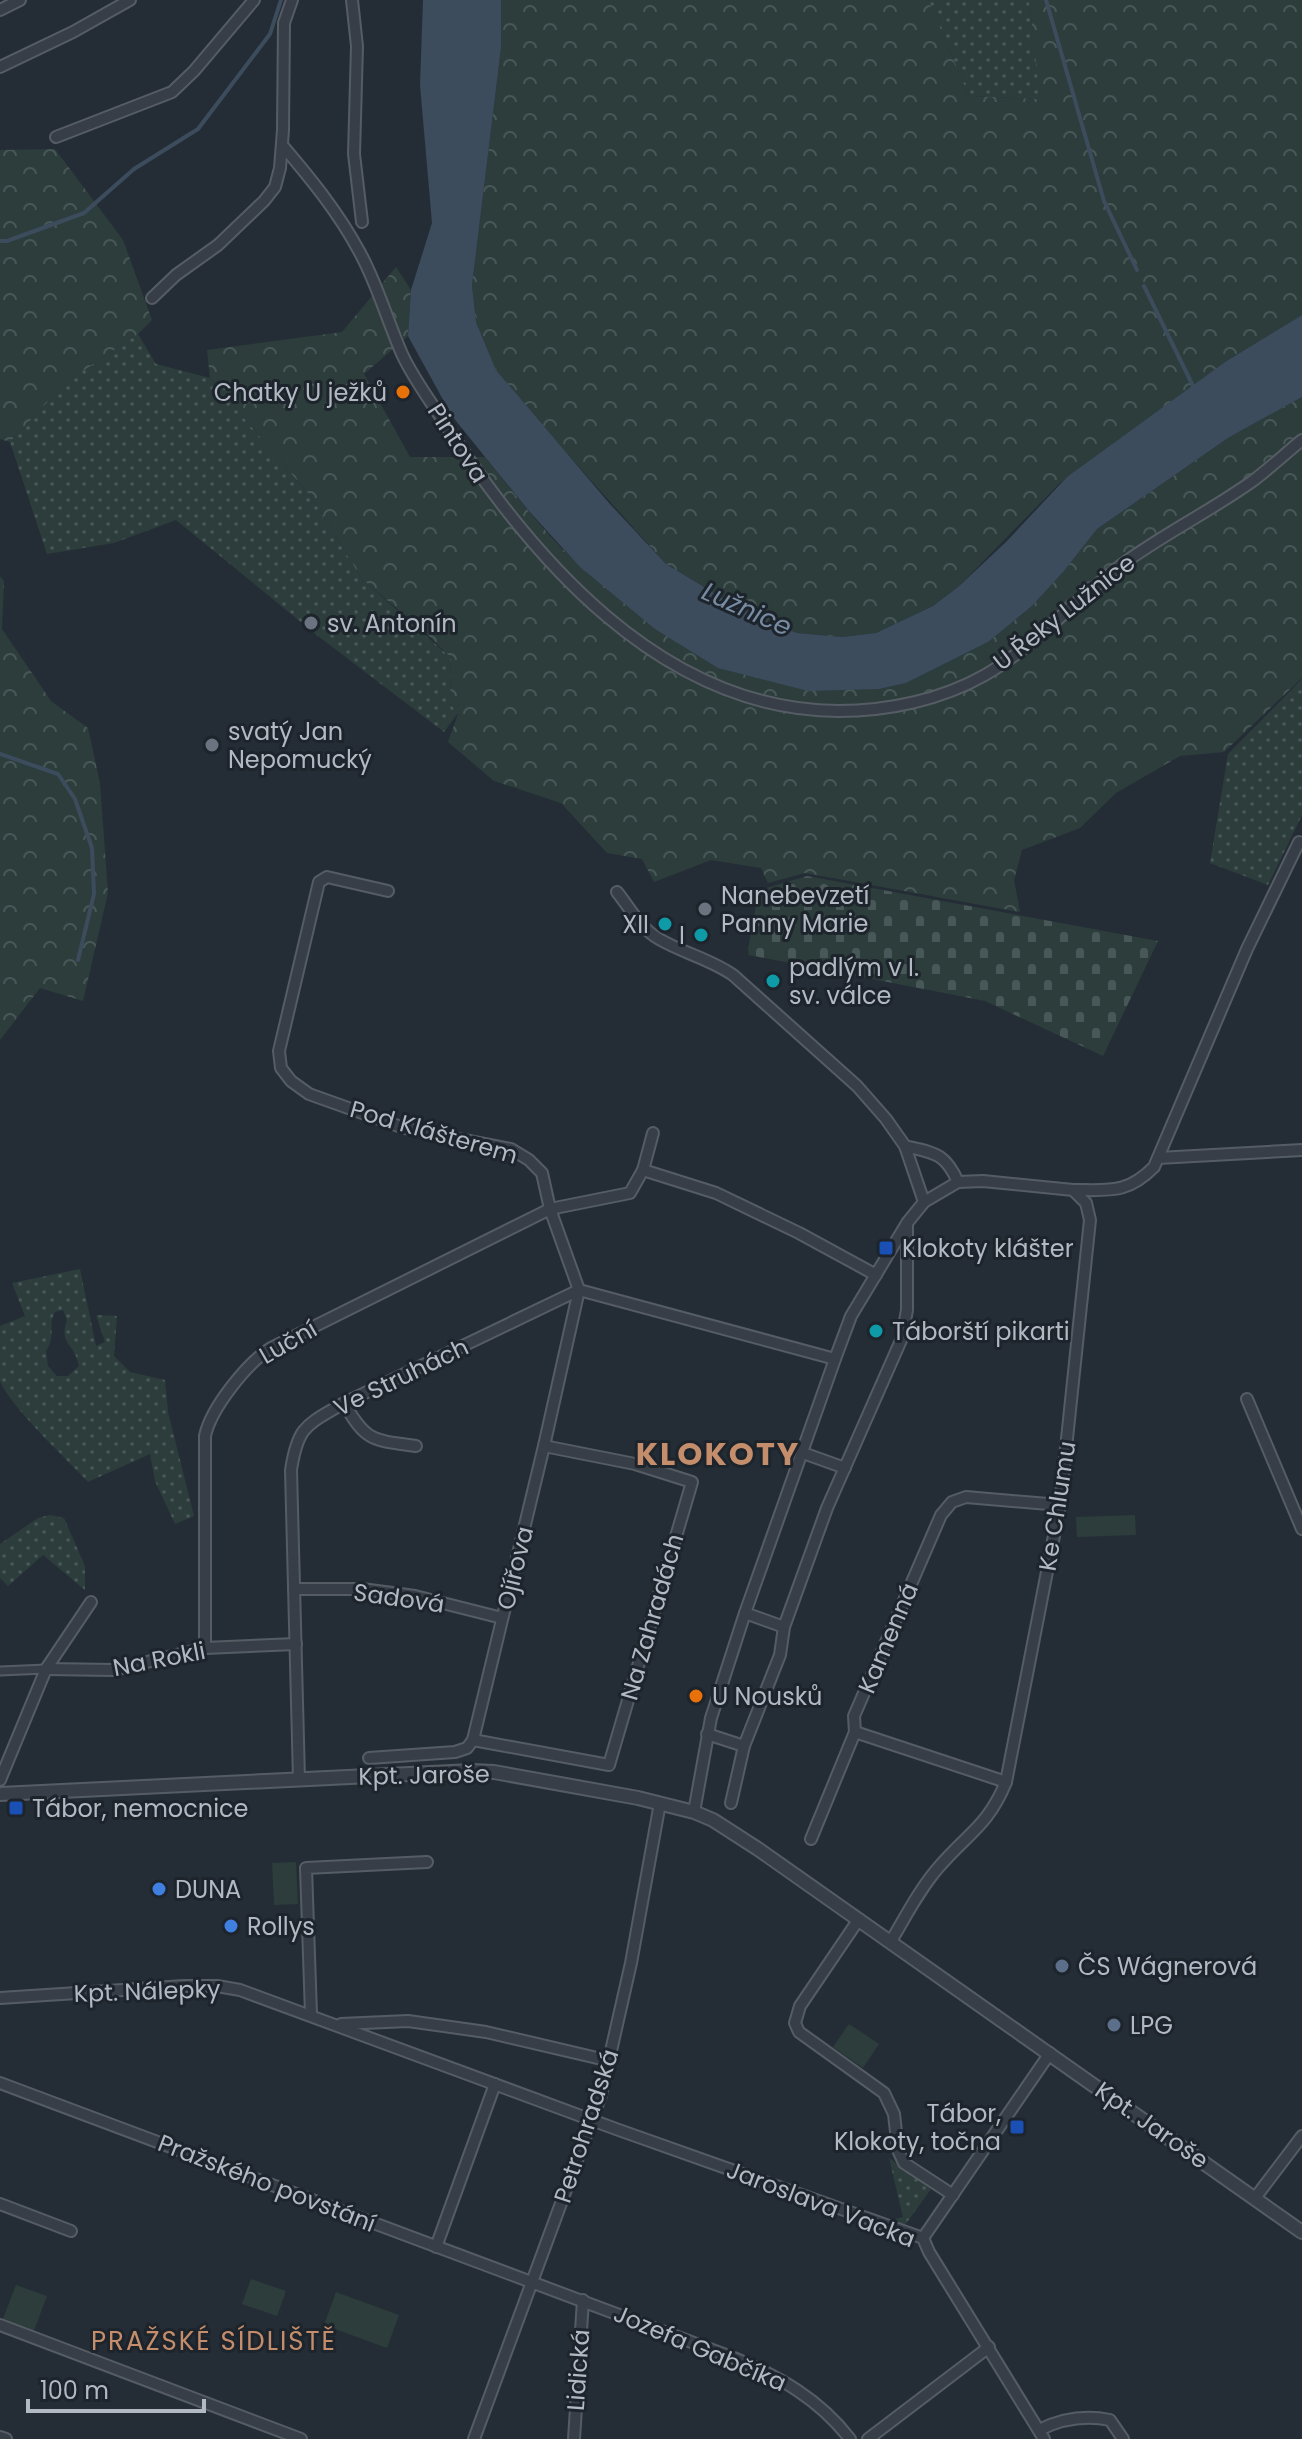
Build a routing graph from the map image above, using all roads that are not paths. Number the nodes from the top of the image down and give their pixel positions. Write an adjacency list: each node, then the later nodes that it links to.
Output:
1 (20, 0): 6 (street)
2 (130, 0): 7 (street)
3 (254, 0): 8 (street)
4 (292, 0): 9 (street)
5 (352, 0): 10 (street)
6 (0, 10)
7 (0, 67)
8 (56, 137)
9 (282, 145): 11 (street); 13 (street, Pintova)
10 (362, 222)
11 (152, 298)
12 (1302, 440): 13 (street, U Řeky Lužnice)
13 (707, 680)
14 (1299, 842): 20 (street)
15 (388, 891): 25 (street, Pod Klášterem)
16 (617, 892): 18 (street)
17 (653, 1133): 21 (street)
18 (905, 1146): 22 (street); 24 (street)
19 (1302, 1150): 20 (street)
20 (1158, 1158): 23 (street)
21 (643, 1170): 25 (street, Luční); 27 (street)
22 (958, 1182): 23 (street); 24 (street)
23 (1073, 1190): 36 (street, Ke Chlumu)
24 (924, 1202): 26 (street)
25 (550, 1209): 28 (street, Pod Klášterem); 44 (street, Luční)
26 (907, 1223): 27 (street); 35 (street)
27 (876, 1275): 29 (street)
28 (579, 1290): 29 (street); 31 (street, Ve Struhách); 33 (street, Ojířova)
29 (835, 1359): 34 (street)
30 (1247, 1399): 37 (street)
31 (344, 1403): 32 (street); 38 (street, Ve Struhách)
32 (416, 1446)
33 (544, 1446): 41 (street, Ojířova); 49 (street, Na Zahradách)
34 (803, 1453): 35 (street); 40 (street)
35 (845, 1468): 42 (street)
36 (1060, 1505): 47 (street, Kamenná); 54 (street, Ke Chlumu)
37 (1302, 1529)
38 (294, 1589): 41 (street, Sadová); 43 (street, Ve Struhách)
39 (91, 1602): 45 (street)
40 (745, 1613): 42 (street); 48 (street)
41 (502, 1618): 49 (street, Ojířova)
42 (784, 1627): 50 (street)
43 (296, 1644): 44 (street, Na Rokli); 52 (street, Ve Struhách)
44 (205, 1648): 45 (street, Na Rokli)
45 (46, 1669): 46 (street); 53 (street)
46 (0, 1671)
47 (855, 1732): 54 (street); 59 (street)
48 (707, 1734): 50 (street); 58 (street)
49 (473, 1740): 51 (street)
50 (744, 1746): 57 (street)
51 (369, 1758)
52 (299, 1779): 55 (street, Kpt. Jaroše); 56 (street, Kpt. Jaroše)
53 (0, 1780)
54 (1006, 1782): 62 (street, Ke Chlumu)
55 (0, 1794)
56 (660, 1803): 58 (street, Kpt. Jaroše); 67 (street, Petrohradská)
57 (731, 1803)
58 (694, 1812): 61 (street, Kpt. Jaroše)
59 (811, 1839)
60 (427, 1862): 64 (street)
61 (859, 1919): 62 (street, Kpt. Jaroše); 72 (street)
62 (891, 1941): 66 (street, Kpt. Jaroše)
63 (0, 1998): 64 (street, Kpt. Nálepky)
64 (311, 2014): 65 (street, Kpt. Nálepky)
65 (335, 2024): 67 (street, Kpt. Nálepky); 69 (street, Kpt. Nálepky)
66 (1050, 2053): 72 (street); 73 (street, Kpt. Jaroše)
67 (610, 2061): 70 (street, Petrohradská)
68 (0, 2083): 78 (street, Pražského povstání)
69 (495, 2084): 70 (street, Kpt. Nálepky); 78 (street)
70 (592, 2120): 77 (street, Jaroslava Vacka); 79 (street, Petrohradská)
71 (1302, 2136): 73 (street)
72 (953, 2195): 77 (street)
73 (1255, 2198): 76 (street, Kpt. Jaroše)
74 (0, 2204): 75 (street)
75 (71, 2231)
76 (1302, 2232)
77 (923, 2238): 82 (street, Jaroslava Vacka)
78 (436, 2247): 79 (street, Pražského povstání)
79 (534, 2281): 80 (street, Jozefa Gabčíka); 87 (street, Petrohradská)
80 (583, 2300): 88 (street, Lidická); 89 (street, Jozefa Gabčíka)
81 (0, 2325): 86 (street)
82 (989, 2347): 83 (street, Jaroslava Vacka); 90 (street)
83 (1042, 2434): 91 (street)
84 (0, 2437): 85 (street)
85 (6, 2439)
86 (301, 2439)
87 (474, 2439)
88 (574, 2439)
89 (850, 2439)
90 (868, 2439)
91 (1123, 2439)

